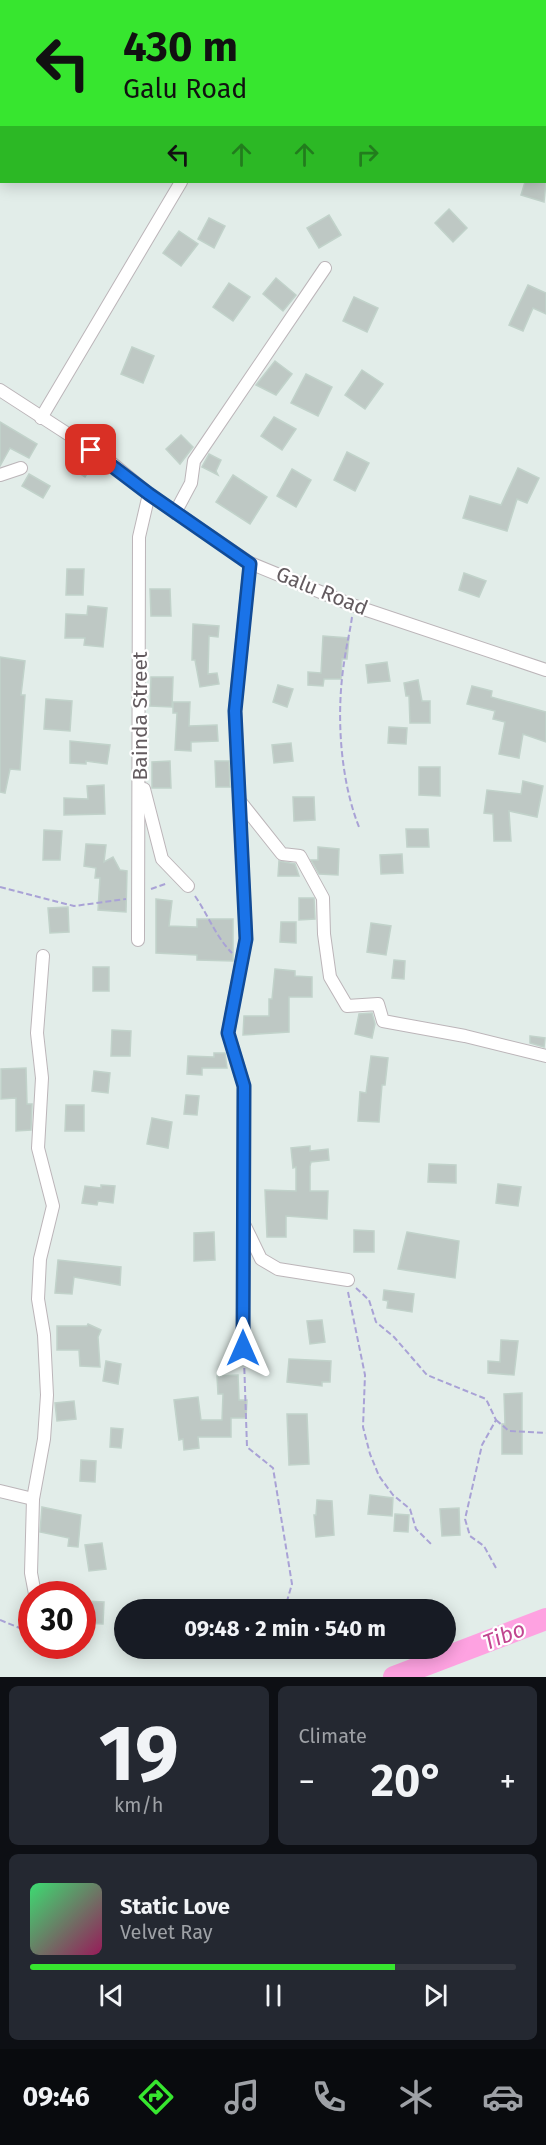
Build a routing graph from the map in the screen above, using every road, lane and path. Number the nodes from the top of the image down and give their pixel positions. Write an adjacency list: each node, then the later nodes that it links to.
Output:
1 (181, 183): 4 (street)
2 (325, 268): 8 (street)
3 (0, 390): 4 (street, Galu Road)
4 (41, 418): 7 (street, Galu Road)
5 (21, 468): 6 (street)
6 (0, 475)
7 (149, 494): 8 (street, Galu Road); 12 (street, Bainda Street)
8 (175, 513): 9 (street, Galu Road)
9 (250, 564): 10 (street, Galu Road); 13 (street)
10 (352, 605): 11 (street, Galu Road); 14 (path)
11 (546, 670)
12 (141, 780): 15 (street); 16 (street, Bainda Street)
13 (239, 800): 18 (street); 19 (street)
14 (359, 827)
15 (188, 886)
16 (138, 940)
17 (43, 956): 25 (street)
18 (546, 1056)
19 (243, 1222): 20 (street); 21 (street)
20 (348, 1280): 22 (path); 26 (path)
21 (243, 1348): 29 (path)
22 (496, 1420): 23 (path); 27 (path)
23 (546, 1433)
24 (0, 1491): 25 (street)
25 (33, 1499): 28 (street)
26 (431, 1545)
27 (496, 1568)
28 (33, 1581)
29 (288, 1599)
30 (0, 1620): 31 (path)
31 (18, 1627)

